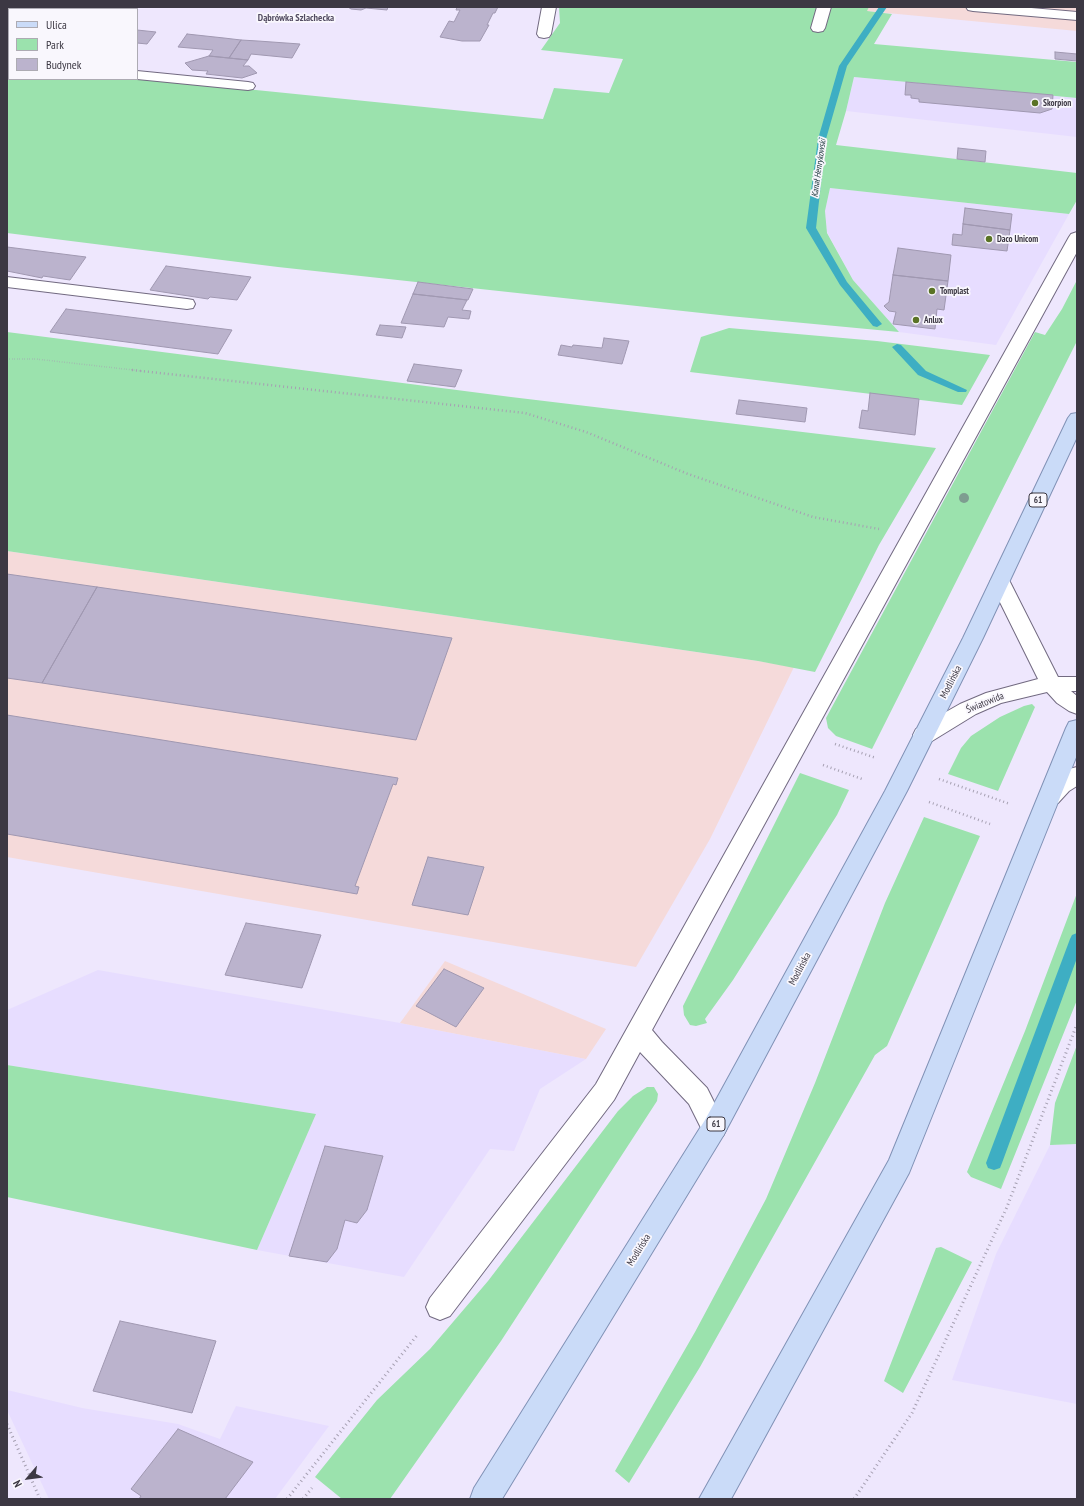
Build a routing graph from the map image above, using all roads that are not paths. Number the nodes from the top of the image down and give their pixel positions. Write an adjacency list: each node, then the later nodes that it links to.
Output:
1 (549, 7): 6 (street)
2 (824, 7): 5 (street)
3 (973, 7): 4 (street)
4 (1077, 16)
5 (818, 28)
6 (544, 34)
7 (138, 74): 8 (street)
8 (248, 86)
9 (1077, 237): 21 (street)
10 (7, 282): 11 (street)
11 (187, 304)
12 (1077, 418): 13 (main road, Modlińska / 61)
13 (1000, 582): 14 (street); 18 (main road, Modlińska / 61)
14 (1051, 684): 15 (street, Światowida); 16 (street); 18 (street, Światowida)
15 (1077, 684)
16 (1077, 706)
17 (1077, 728): 20 (main road)
18 (924, 735): 22 (main road, Modlińska / 61)
19 (1077, 775): 20 (street)
20 (1050, 797): 25 (main road)
21 (638, 1030): 22 (street); 23 (street)
22 (714, 1128): 24 (main road, Modlińska / 61)
23 (440, 1307)
24 (485, 1499)
25 (714, 1499)

